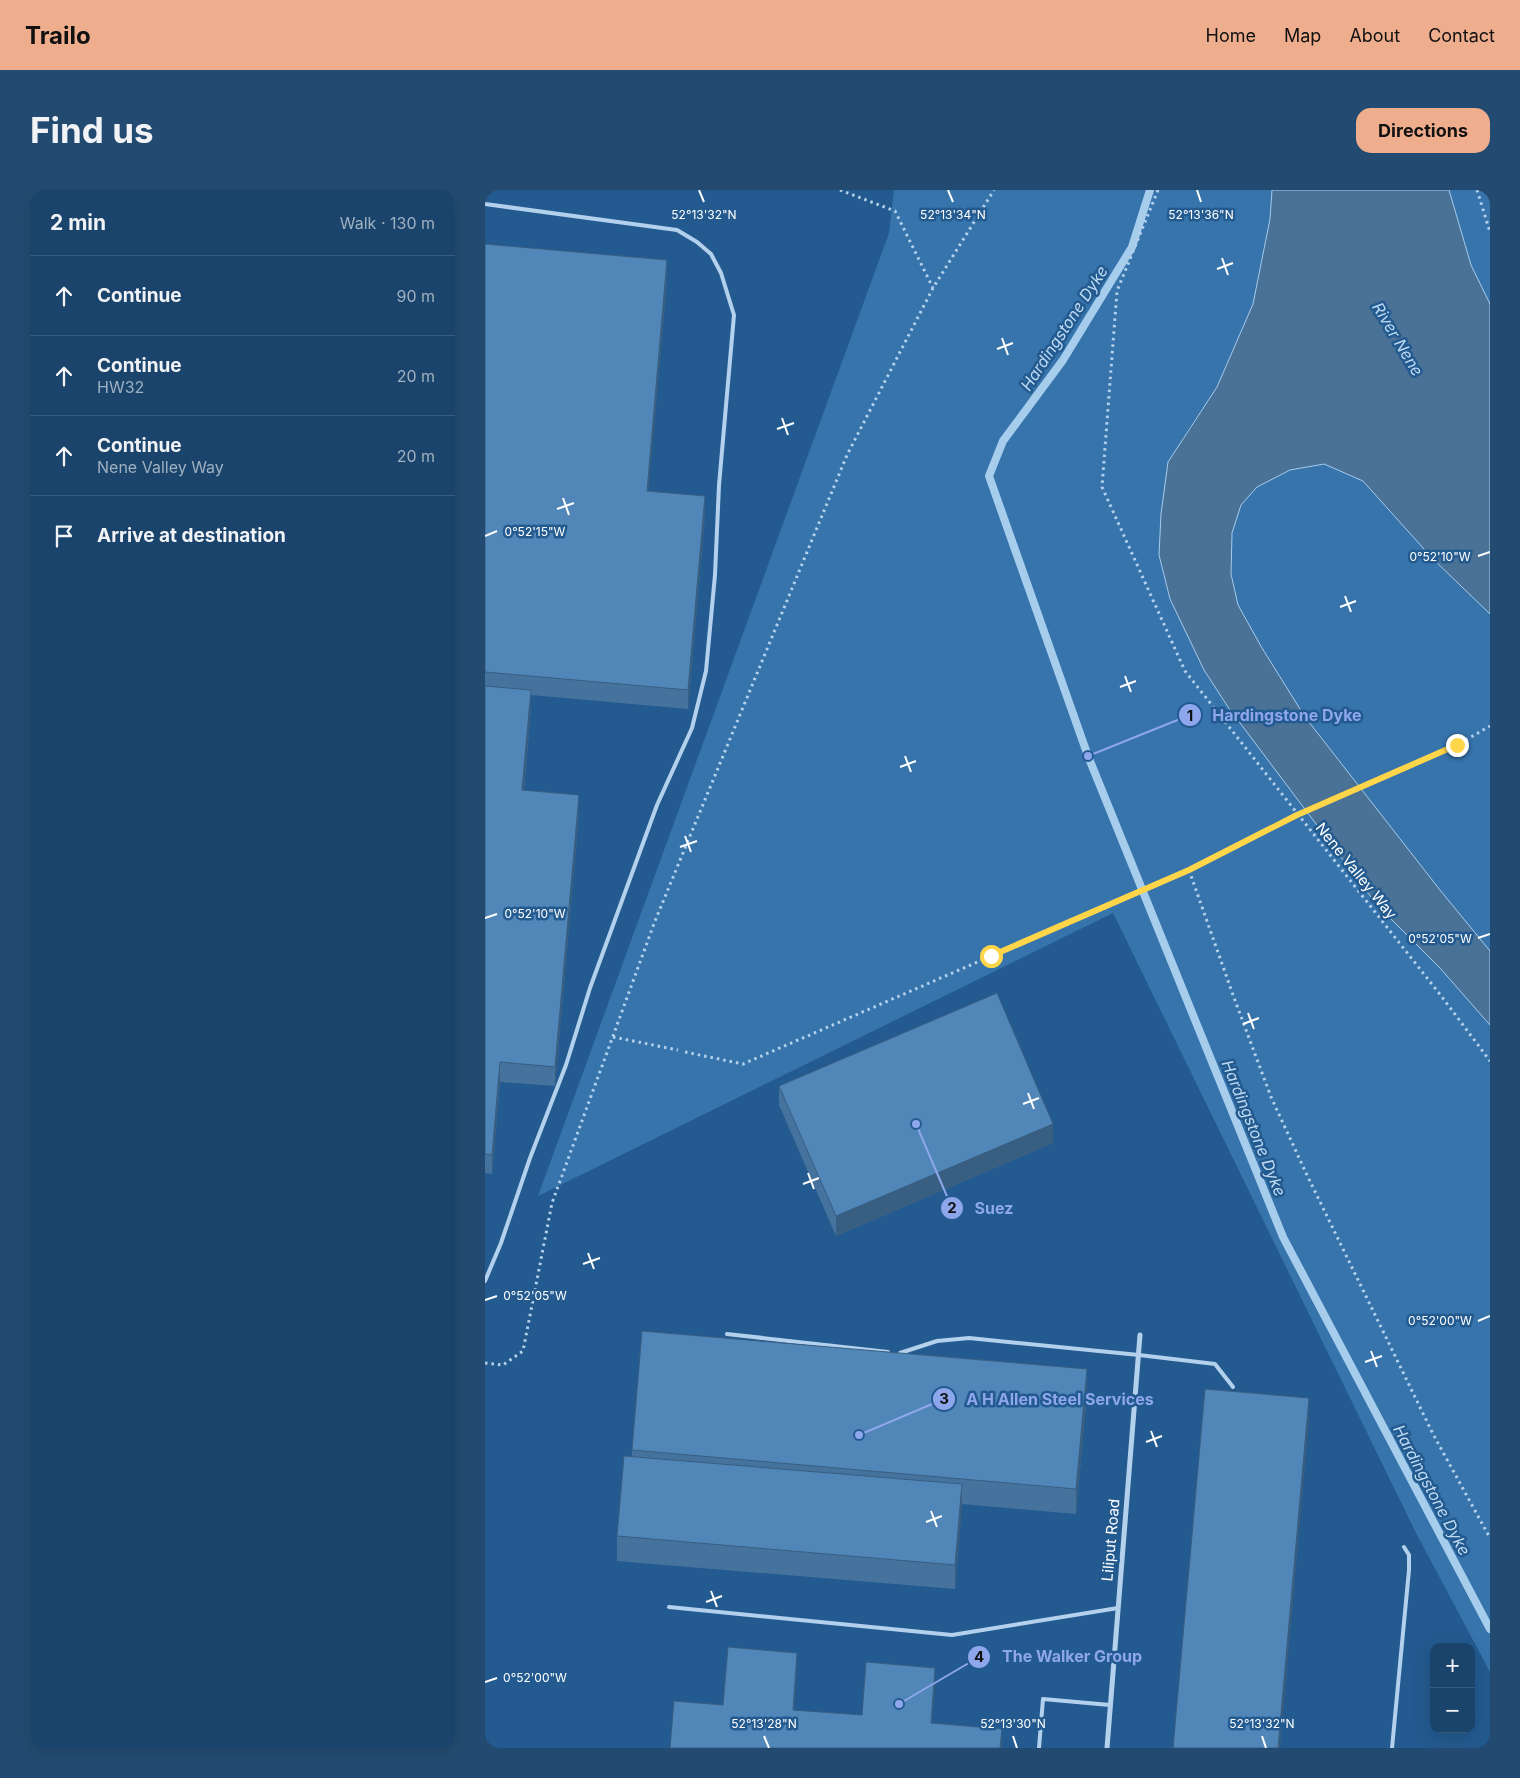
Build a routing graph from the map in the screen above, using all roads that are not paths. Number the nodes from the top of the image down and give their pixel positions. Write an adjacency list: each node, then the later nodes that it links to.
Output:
1 (485, 204): 2 (lane)
2 (485, 1281)
3 (727, 1334): 5 (lane)
4 (1140, 1335): 5 (street, Liliput Road)
5 (1139, 1355): 6 (lane); 9 (street, Liliput Road)
6 (1233, 1387)
7 (1404, 1547): 13 (lane)
8 (669, 1607): 9 (lane)
9 (1118, 1608): 10 (street, Liliput Road)
10 (1110, 1705): 11 (lane); 12 (street, Liliput Road)
11 (1039, 1748)
12 (1107, 1748)
13 (1392, 1748)

